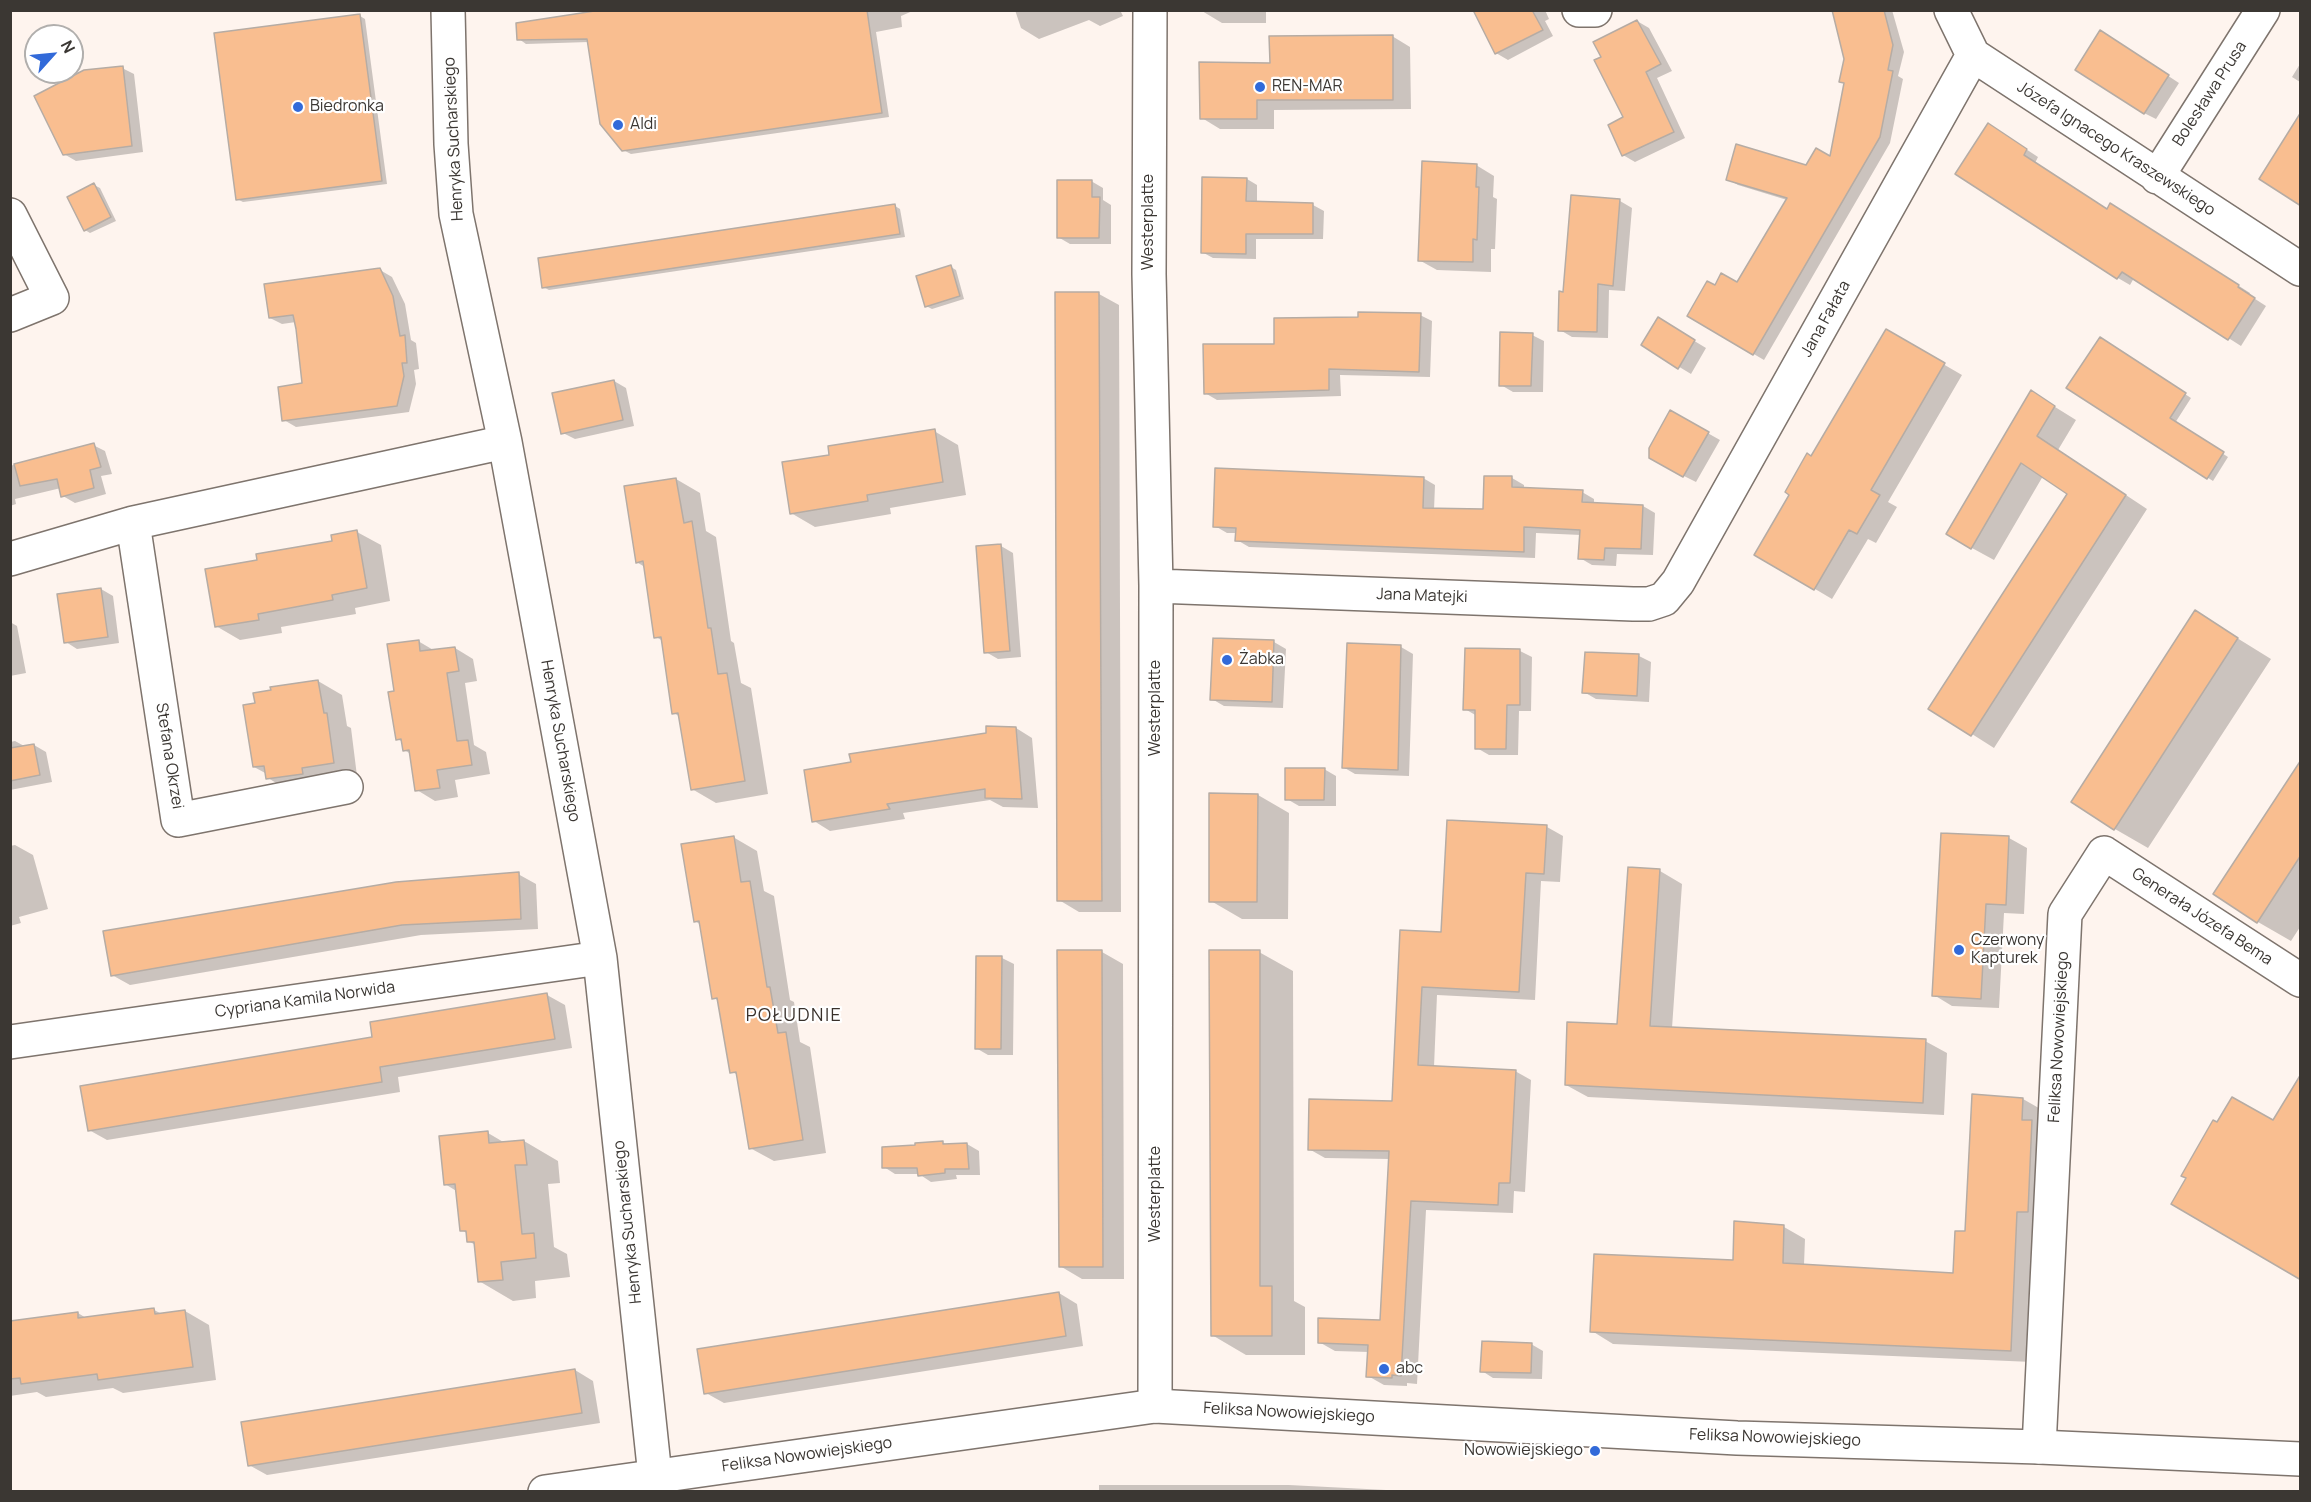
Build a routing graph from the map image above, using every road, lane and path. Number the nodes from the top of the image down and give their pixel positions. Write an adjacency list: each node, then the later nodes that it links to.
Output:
1 (448, 10): 12 (street, Henryka Sucharskiego)
2 (1150, 10): 16 (street, Westerplatte)
3 (1579, 10): 4 (street)
4 (1595, 10)
5 (1951, 10): 7 (street)
6 (2263, 10): 8 (street, Bolesława Prusa)
7 (1973, 55): 8 (street, Józefa Ignacego Kraszewskiego); 15 (street, Jana Fałata)
8 (2157, 177): 10 (street, Józefa Ignacego Kraszewskiego)
9 (10, 215): 11 (street)
10 (2301, 269)
11 (10, 315)
12 (505, 442): 13 (street); 19 (street, Henryka Sucharskiego)
13 (133, 523): 14 (street); 17 (street, Stefana Okrzei)
14 (10, 559)
15 (1678, 582): 16 (street, Jana Matejki)
16 (1156, 586): 22 (street, Westerplatte)
17 (346, 787)
18 (2104, 853): 20 (street, Generała Józefa Bema); 23 (street, Feliksa Nowowiejskiego)
19 (600, 958): 21 (street, Cypriana Kamila Norwida); 25 (street, Henryka Sucharskiego)
20 (2301, 980)
21 (10, 1042)
22 (1155, 1406): 23 (street, Feliksa Nowowiejskiego); 25 (street, Feliksa Nowowiejskiego)
23 (2039, 1447): 24 (street, Feliksa Nowowiejskiego)
24 (2301, 1459)
25 (655, 1476): 26 (street, Feliksa Nowowiejskiego)
26 (545, 1491)

